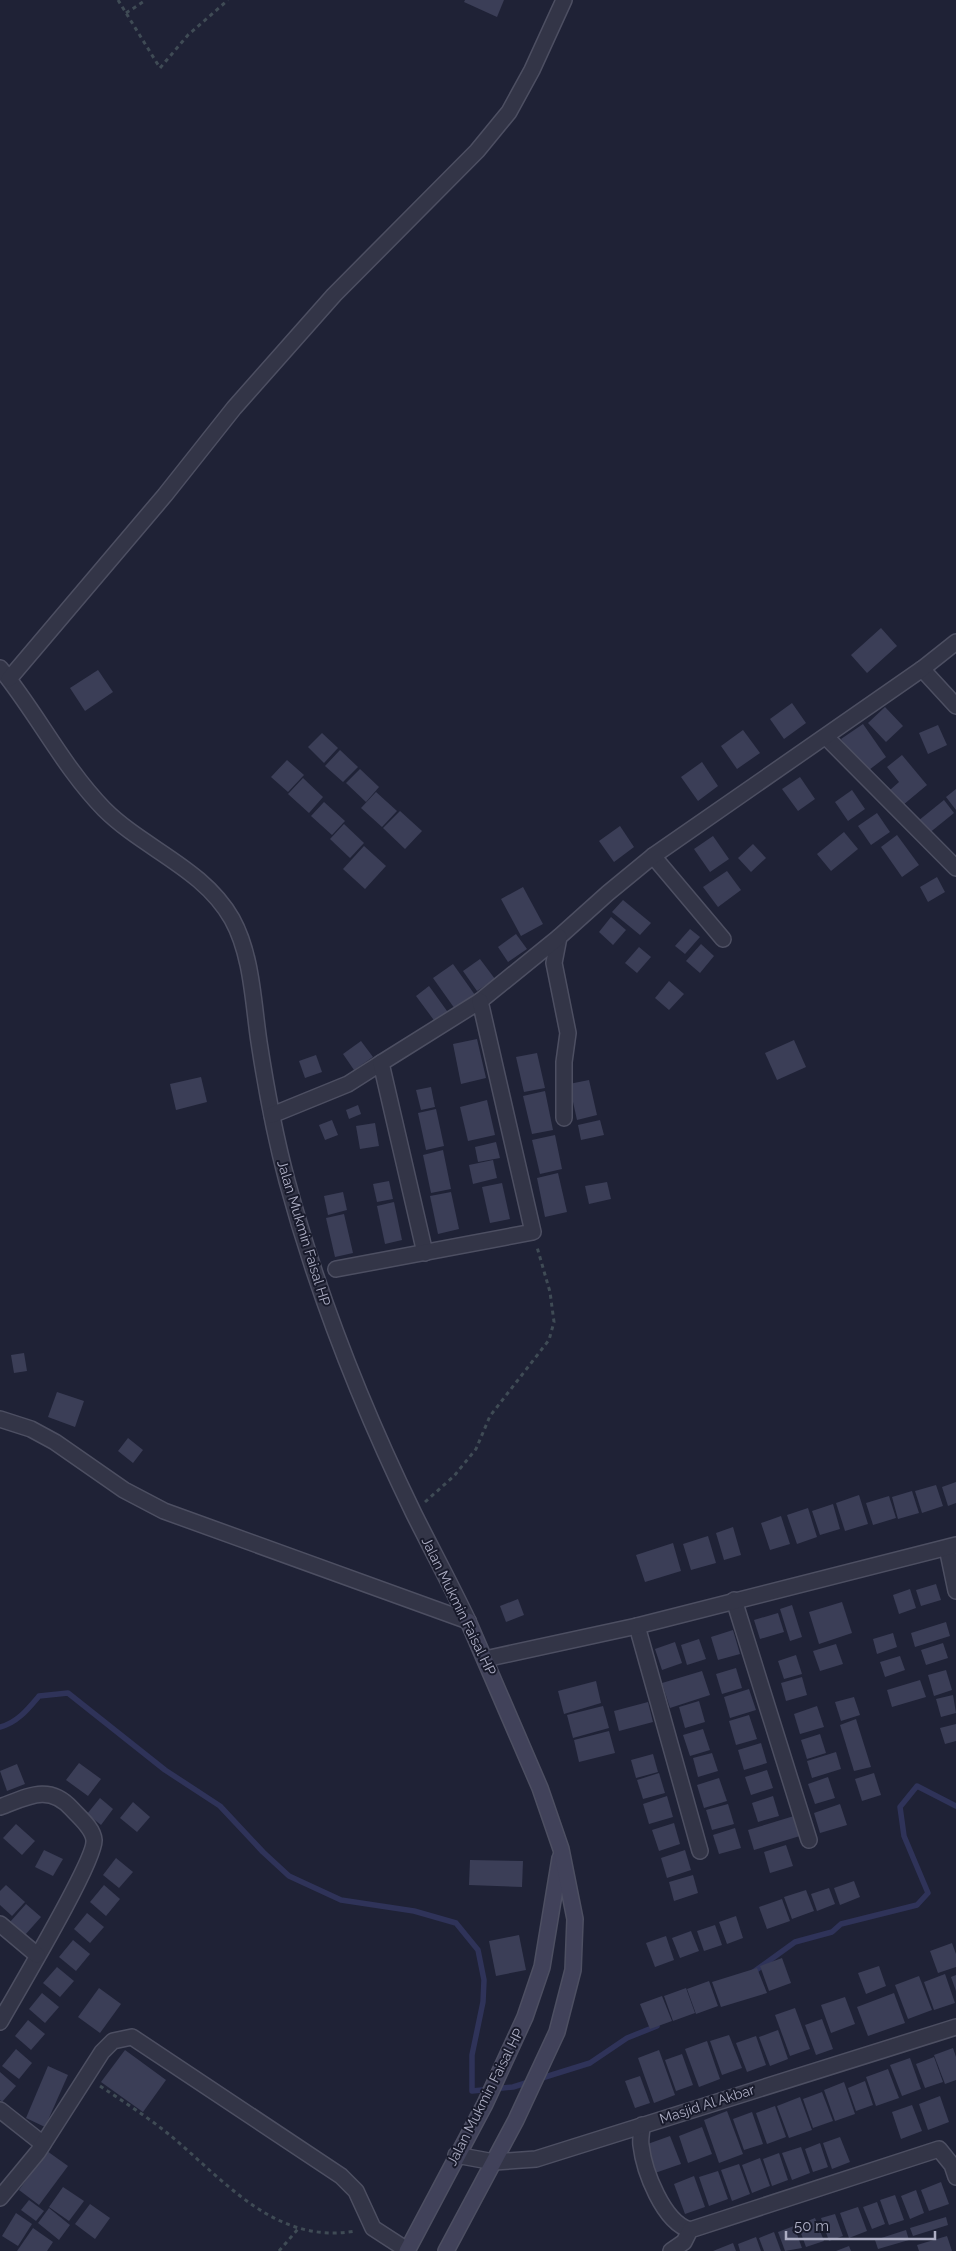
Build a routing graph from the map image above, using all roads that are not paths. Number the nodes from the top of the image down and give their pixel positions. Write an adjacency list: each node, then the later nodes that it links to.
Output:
1 (564, 0): 4 (street)
2 (956, 642): 3 (street)
3 (922, 669): 5 (street); 6 (street)
4 (4, 673): 13 (street, Jalan Mukmin Faisal HP)
5 (956, 706)
6 (826, 737): 7 (street); 8 (street)
7 (653, 856): 9 (street); 10 (street)
8 (956, 868)
9 (559, 937): 11 (street); 14 (street)
10 (723, 939)
11 (480, 1001): 12 (street); 15 (street)
12 (381, 1064): 13 (street); 15 (street)
13 (272, 1115): 21 (street, Jalan Mukmin Faisal HP)
14 (564, 1118)
15 (425, 1253): 16 (street)
16 (336, 1269)
17 (0, 1419): 21 (street)
18 (951, 1546): 19 (street); 20 (street)
19 (956, 1591)
20 (734, 1600): 22 (street); 25 (street)
21 (468, 1622): 23 (street, Jalan Mukmin Faisal HP)
22 (637, 1626): 23 (street); 27 (street)
23 (485, 1659): 26 (street, Jalan Mukmin Faisal HP)
24 (0, 1807): 29 (street)
25 (808, 1840)
26 (562, 1849): 35 (street, Jalan Mukmin Faisal HP); 36 (street, Jalan Mukmin Faisal HP)
27 (700, 1851)
28 (0, 1924): 29 (street)
29 (36, 1955): 30 (street)
30 (0, 2022)
31 (956, 2027): 33 (street, Masjid Al Akbar)
32 (0, 2110): 34 (street)
33 (642, 2125): 36 (street, Masjid Al Akbar); 39 (street)
34 (43, 2144): 38 (street); 40 (street)
35 (456, 2155): 36 (street, Masjid Al Akbar); 40 (street, Jalan Mukmin Faisal HP)
36 (494, 2162): 41 (street, Jalan Mukmin Faisal HP)
37 (956, 2177): 39 (street)
38 (0, 2198)
39 (690, 2230): 42 (street)
40 (407, 2250)
41 (446, 2251)
42 (671, 2251)

